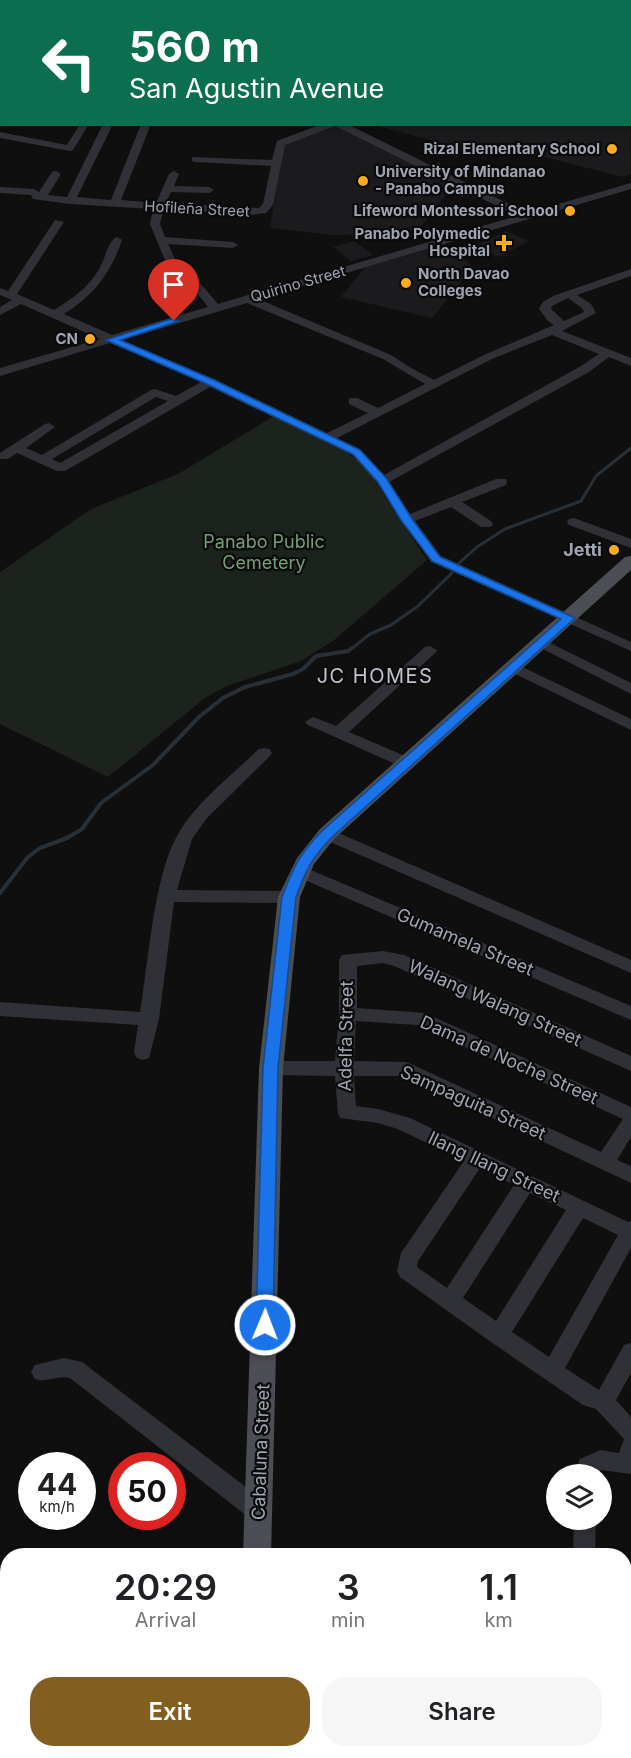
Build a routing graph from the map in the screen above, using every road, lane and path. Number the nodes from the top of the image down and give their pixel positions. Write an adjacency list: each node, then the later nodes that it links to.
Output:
1 (84, 126): 6 (street)
2 (107, 126): 16 (street)
3 (145, 126): 17 (street)
4 (326, 126): 8 (street, Hofileña Street)
5 (342, 126): 19 (street)
6 (0, 135)
7 (195, 159): 8 (street)
8 (275, 163): 18 (street, Hofileña Street)
9 (56, 174): 15 (street)
10 (174, 174): 12 (street)
11 (631, 186): 19 (street, Quirino Street)
12 (169, 189): 14 (street); 18 (street)
13 (0, 190): 15 (street, Hofileña Street)
14 (209, 190)
15 (41, 198): 16 (street, Hofileña Street)
16 (70, 201): 17 (street, Hofileña Street)
17 (114, 204): 18 (street, Hofileña Street)
18 (159, 207): 22 (street)
19 (526, 217): 27 (street, Quirino Street)
20 (59, 222): 26 (street)
21 (117, 240): 30 (street)
22 (160, 240): 23 (street); 28 (street)
23 (233, 245)
24 (631, 272): 25 (street)
25 (568, 294): 31 (street); 31 (street)
26 (11, 295): 29 (street); 30 (street)
27 (248, 299): 28 (street, Quirino Street); 37 (street)
28 (216, 309): 32 (street, Quirino Street)
29 (0, 312)
30 (55, 315): 32 (street)
31 (558, 329): 33 (street); 37 (street)
32 (111, 340): 35 (street, Quirino Street); 36 (street)
33 (608, 353): 34 (street); 46 (street)
34 (631, 362)
35 (0, 372)
36 (210, 382): 38 (street); 42 (street)
37 (435, 385): 40 (street)
38 (178, 401): 45 (street); 45 (street)
39 (353, 401): 40 (street)
40 (378, 413): 42 (street)
41 (49, 427): 43 (street)
42 (328, 438): 46 (street)
43 (16, 448): 44 (street); 45 (street)
44 (4, 456)
45 (42, 460)
46 (382, 481): 49 (street)
47 (501, 482): 48 (street)
48 (453, 502): 49 (street); 51 (street)
49 (407, 520): 54 (street)
50 (574, 522): 52 (street)
51 (486, 524)
52 (631, 544)
53 (627, 570): 54 (main road, Cabaluna Street)
54 (569, 618): 55 (main road, Cabaluna Street); 56 (street)
55 (542, 643): 58 (main road, Cabaluna Street); 59 (street)
56 (631, 647)
57 (430, 651): 62 (street)
58 (514, 668): 61 (street); 64 (main road, Cabaluna Street)
59 (631, 689)
60 (314, 722): 62 (street)
61 (631, 725)
62 (338, 733): 64 (street)
63 (264, 753): 67 (street)
64 (407, 763): 65 (main road, Cabaluna Street)
65 (327, 834): 66 (main road, Cabaluna Street); 70 (street)
66 (299, 871): 68 (main road, Cabaluna Street); 72 (street, Gumamela Street)
67 (167, 897): 68 (street); 74 (street)
68 (289, 897): 78 (main road, Cabaluna Street)
69 (354, 957): 73 (street, Adelfa Street); 76 (street, Walang Walang Street)
70 (631, 968)
71 (0, 1009): 74 (street)
72 (631, 1013)
73 (348, 1014): 77 (street, Adelfa Street); 80 (street, Dama de Noche Street)
74 (150, 1019): 75 (street)
75 (143, 1053)
76 (631, 1064)
77 (344, 1067): 78 (street, Sampaguita Street); 79 (street, Adelfa Street); 83 (street, Sampaguita Street)
78 (271, 1068): 97 (main road, Cabaluna Street)
79 (354, 1114): 82 (street, Ilang Ilang Street)
80 (631, 1115)
81 (631, 1122): 83 (street)
82 (476, 1158): 85 (street, Ilang Ilang Street); 88 (street)
83 (604, 1163): 84 (street, Sampaguita Street)
84 (631, 1175)
85 (527, 1182): 86 (street, Ilang Ilang Street); 88 (street)
86 (579, 1207): 87 (street, Ilang Ilang Street); 89 (street)
87 (631, 1231): 92 (street)
88 (449, 1302): 89 (street)
89 (498, 1336): 92 (street)
90 (631, 1352): 93 (street)
91 (42, 1372): 97 (street)
92 (552, 1372): 93 (street)
93 (605, 1397): 94 (street)
94 (631, 1432)
95 (630, 1460): 96 (street)
96 (592, 1464)
97 (260, 1512): 99 (main road, Cabaluna Street)
98 (585, 1530): 100 (street)
99 (258, 1548)
100 (584, 1548)

